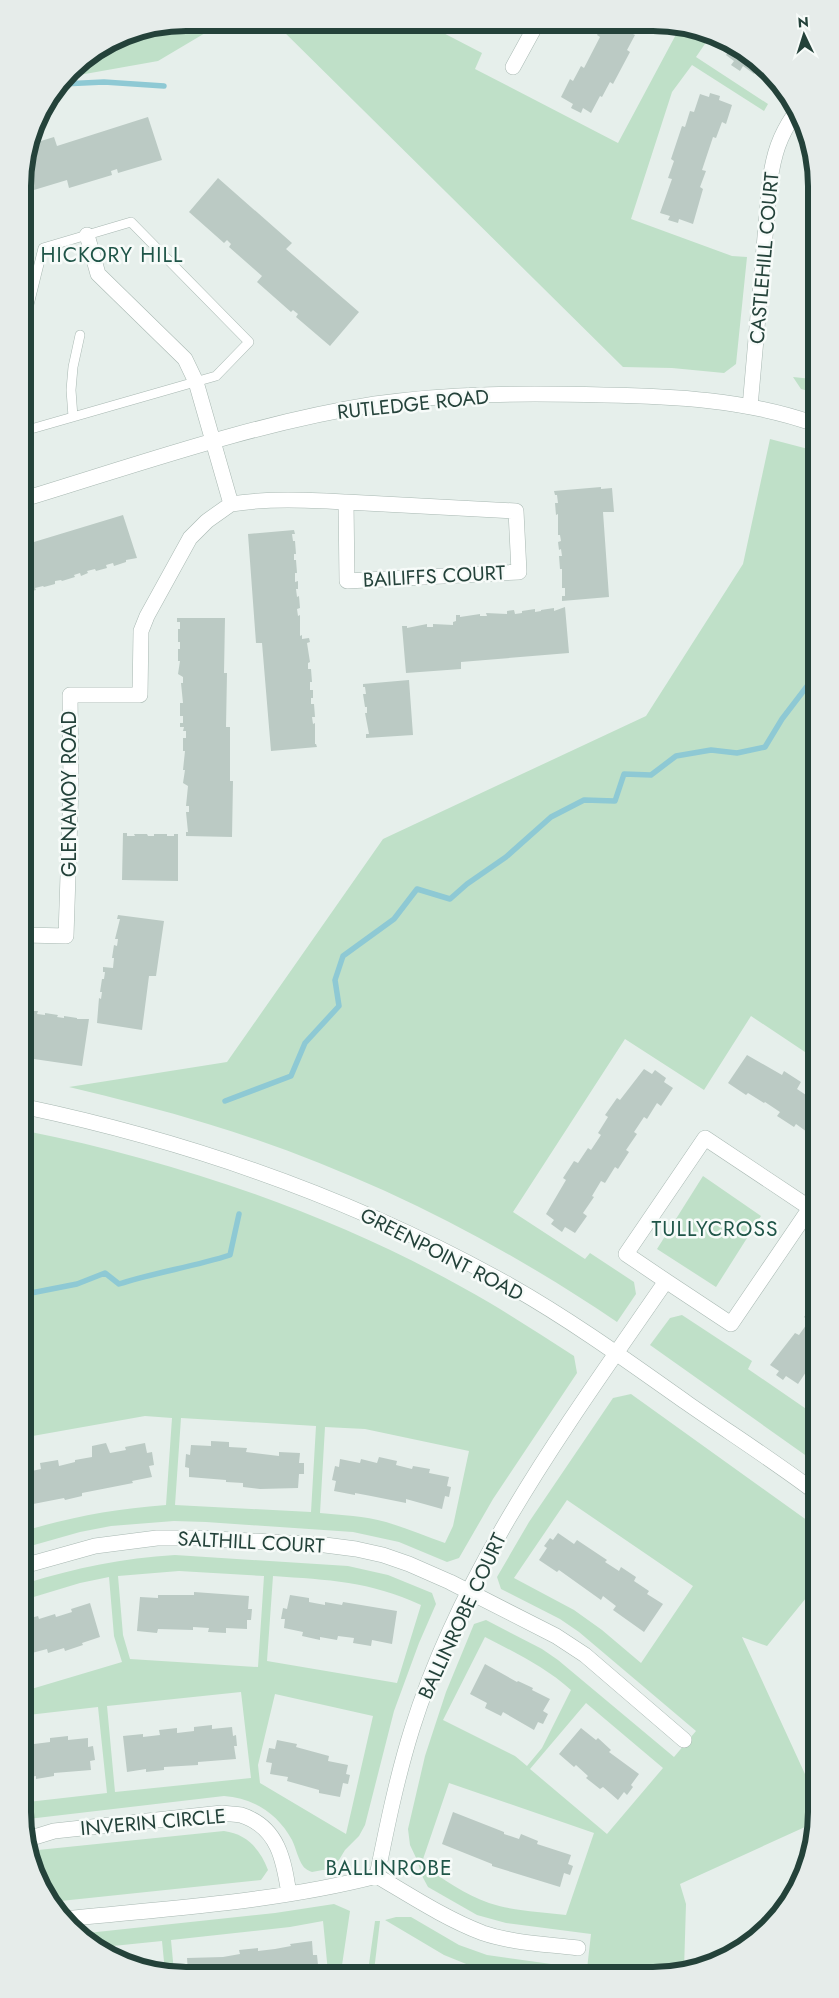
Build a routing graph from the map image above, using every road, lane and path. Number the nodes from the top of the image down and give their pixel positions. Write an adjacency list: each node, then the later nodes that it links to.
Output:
1 (533, 31): 2 (street)
2 (513, 67)
3 (792, 119): 8 (street, CASTLEHILL COURT)
4 (87, 235): 5 (lane); 7 (street); 7 (lane)
5 (32, 295)
6 (80, 334): 9 (lane)
7 (196, 382): 9 (lane); 12 (street)
8 (750, 407): 10 (street, RUTLEDGE ROAD); 12 (street, RUTLEDGE ROAD)
9 (74, 418): 11 (lane)
10 (808, 421)
11 (32, 430)
12 (213, 442): 13 (street, RUTLEDGE ROAD); 15 (street)
13 (32, 497)
14 (346, 502): 14 (street, BAILIFFS COURT); 15 (street, BAILIFFS COURT)
15 (231, 504): 16 (street, GLENAMOY ROAD)
16 (32, 935)
17 (31, 1108): 21 (street, GREENPOINT ROAD)
18 (807, 1206): 20 (street)
19 (807, 1212): 20 (street)
20 (666, 1280): 21 (street, BALLINROBE COURT)
21 (617, 1353): 22 (street, GREENPOINT ROAD); 24 (street, BALLINROBE COURT)
22 (807, 1487)
23 (31, 1564): 24 (street, SALTHILL COURT)
24 (469, 1591): 25 (street, SALTHILL COURT); 27 (street, BALLINROBE COURT)
25 (684, 1740)
26 (34, 1837): 28 (street, INVERIN CIRCLE)
27 (377, 1876): 28 (street); 30 (street)
28 (290, 1894): 29 (street)
29 (74, 1918)
30 (578, 1948)

